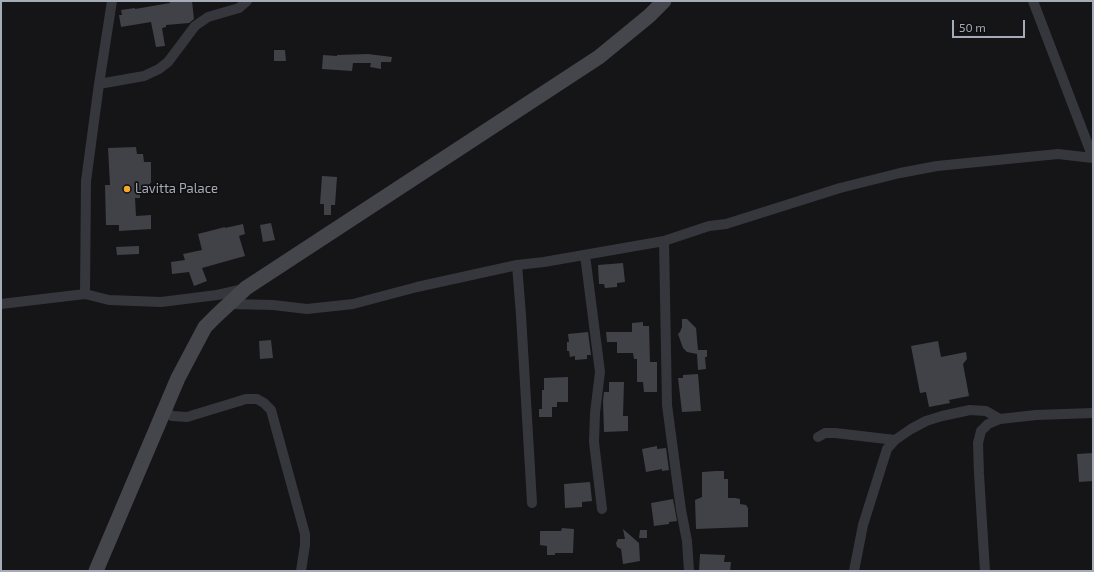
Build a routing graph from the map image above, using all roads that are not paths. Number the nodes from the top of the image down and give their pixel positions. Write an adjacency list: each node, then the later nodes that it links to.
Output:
1 (112, 1): 5 (street)
2 (247, 1): 5 (street)
3 (664, 1): 10 (street)
4 (1033, 1): 6 (street)
5 (99, 84): 11 (street)
6 (1093, 158): 7 (street)
7 (664, 241): 8 (street); 23 (street)
8 (585, 255): 9 (street); 20 (street)
9 (517, 265): 13 (street); 19 (street)
10 (246, 288): 11 (street); 13 (street)
11 (85, 294): 12 (street)
12 (1, 304)
13 (228, 304): 14 (street)
14 (164, 410): 21 (street); 22 (street)
15 (1093, 413): 16 (street)
16 (1000, 419): 18 (street); 25 (street)
17 (818, 436): 18 (street)
18 (895, 440): 24 (street)
19 (532, 503)
20 (602, 509)
21 (96, 571)
22 (301, 571)
23 (689, 571)
24 (854, 571)
25 (985, 571)

